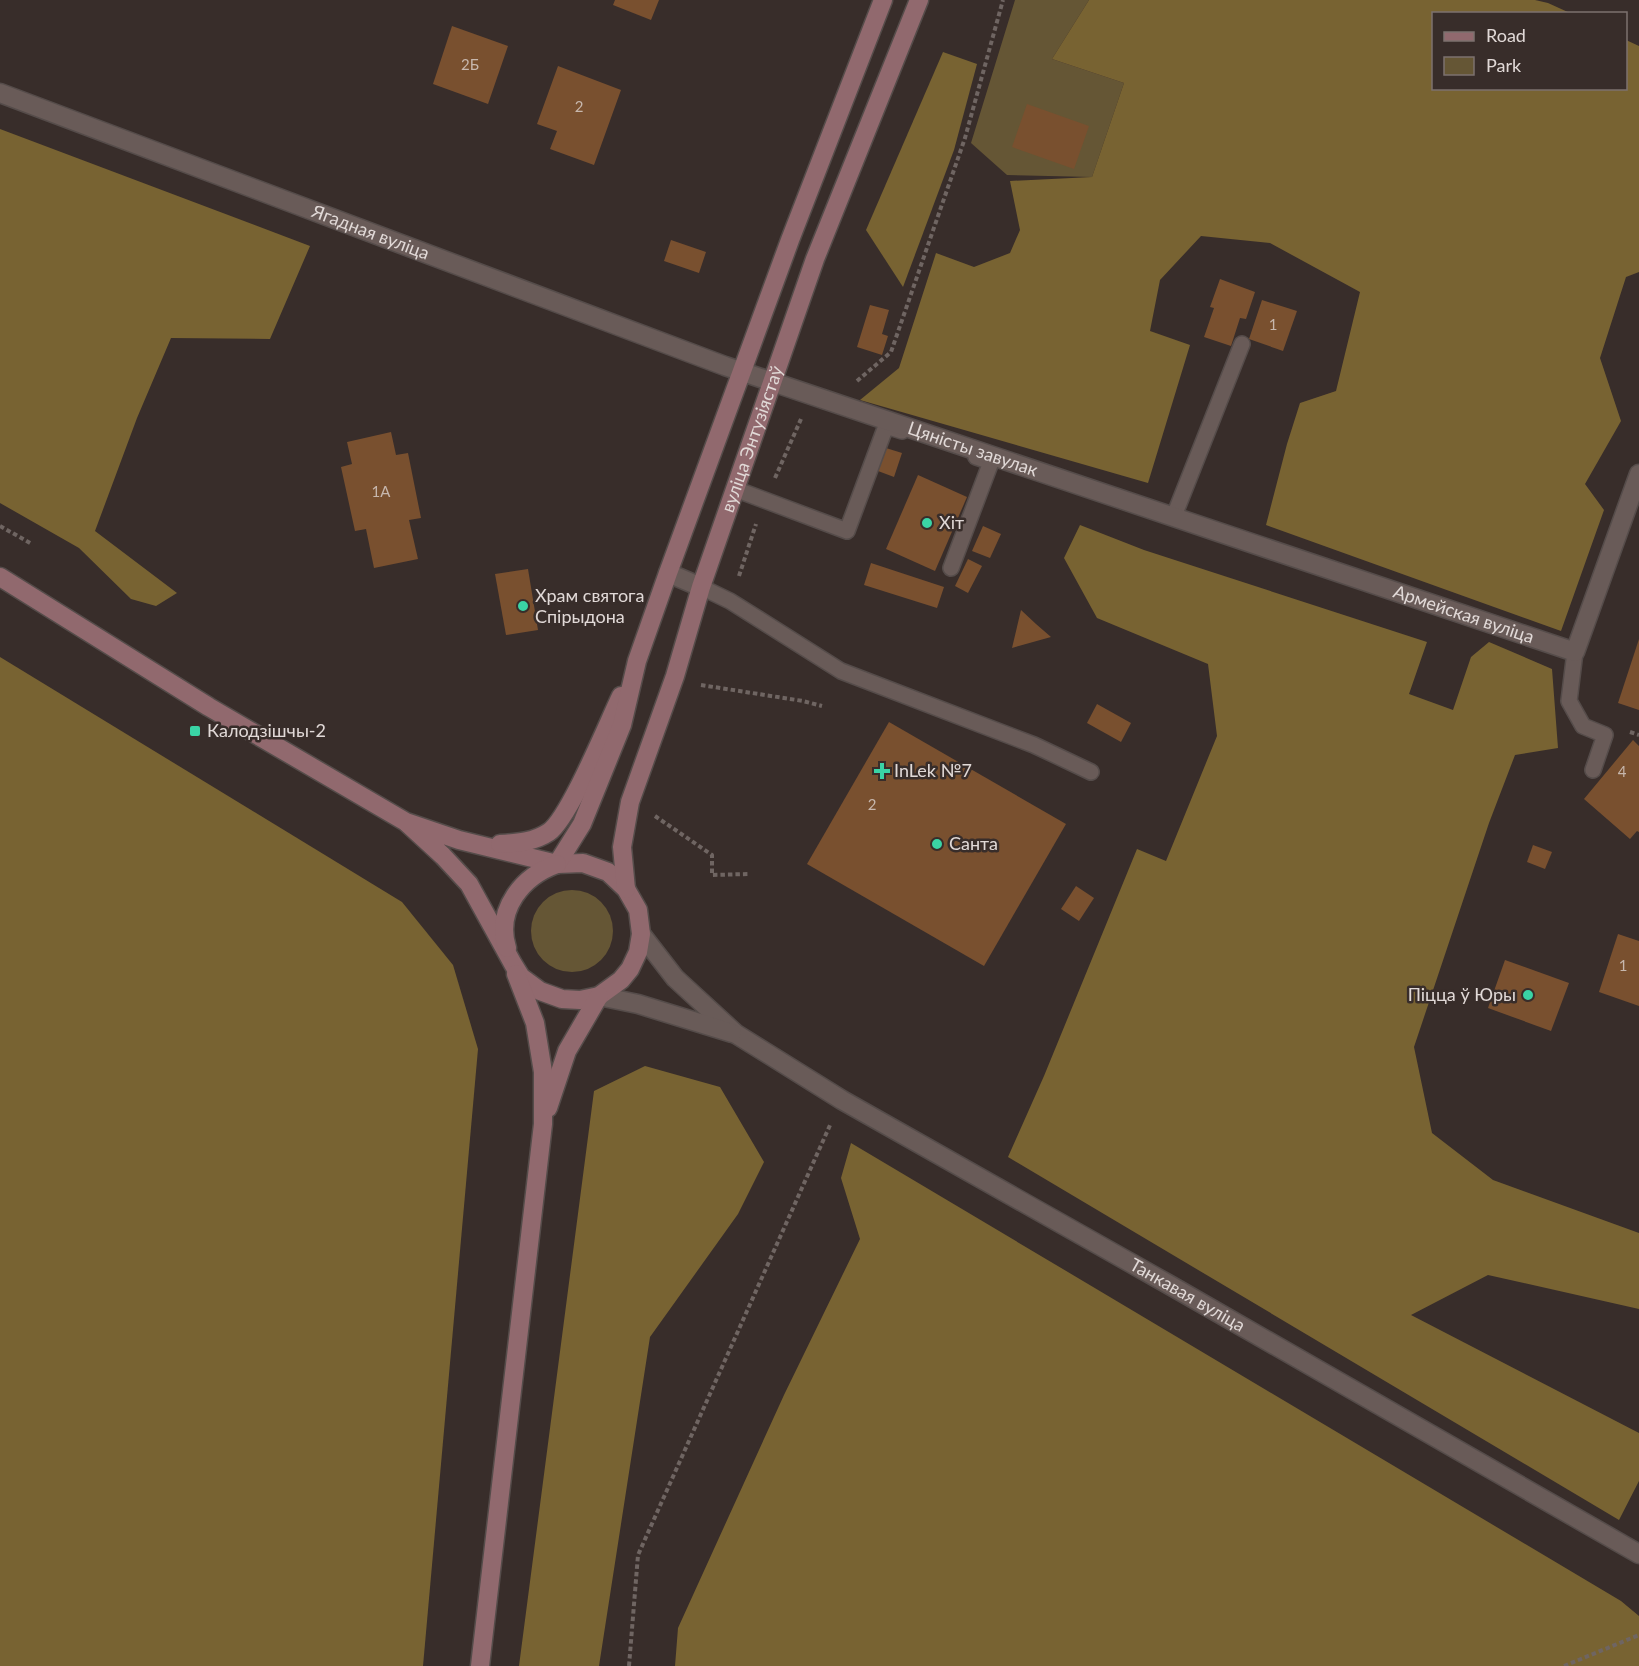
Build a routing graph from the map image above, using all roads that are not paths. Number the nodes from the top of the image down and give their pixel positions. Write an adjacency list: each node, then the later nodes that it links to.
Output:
1 (883, 0): 5 (street, вуліца Энтузіястаў)
2 (919, 0): 6 (street, вуліца Энтузіястаў)
3 (0, 93): 5 (street, Ягадная вуліца)
4 (1242, 344): 9 (lane)
5 (742, 372): 6 (street, Ягадная вуліца); 11 (street, вуліца Энтузіястаў)
6 (772, 383): 8 (street, вуліца Энтузіястаў); 9 (street, Цяністы завулак)
7 (1639, 474): 14 (street)
8 (735, 489): 10 (lane); 13 (street, вуліца Энтузіястаў)
9 (1174, 516): 14 (street, Армейская вуліца)
10 (951, 568)
11 (668, 573): 13 (street); 15 (street, вуліца Энтузіястаў)
12 (0, 578): 18 (street)
13 (701, 587): 17 (lane); 21 (street, вуліца Энтузіястаў)
14 (1575, 652): 16 (lane)
15 (637, 661): 19 (street, вуліца Энтузіястаў); 20 (street, вуліца Энтузіястаў)
16 (1593, 770)
17 (1091, 772)
18 (406, 822): 19 (street); 23 (street)
19 (482, 844): 20 (street)
20 (557, 864): 21 (street); 23 (street)
21 (626, 889): 22 (street)
22 (641, 934): 24 (street); 25 (street, Танкавая вуліца)
23 (513, 964): 24 (street); 26 (street)
24 (599, 996): 25 (street, Танкавая вуліца); 26 (street)
25 (736, 1034): 27 (street, Танкавая вуліца)
26 (543, 1124): 28 (street)
27 (1639, 1554)
28 (480, 1666)

